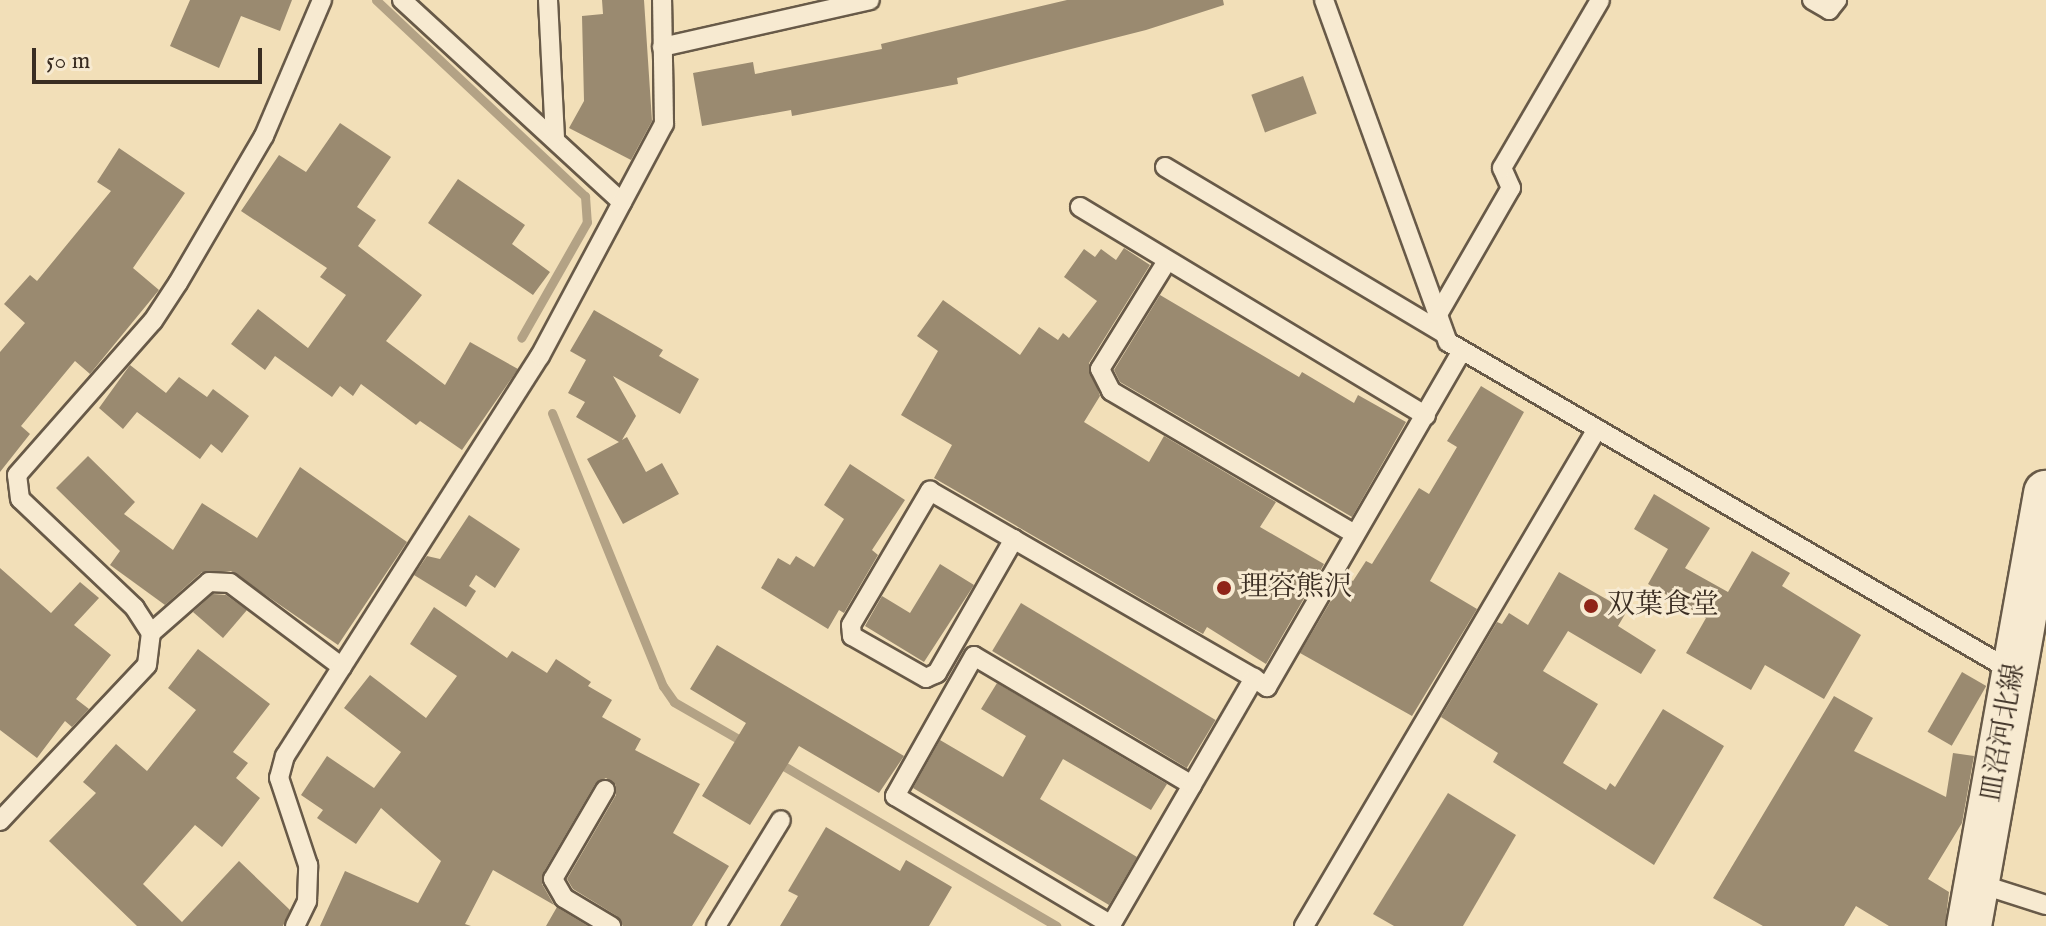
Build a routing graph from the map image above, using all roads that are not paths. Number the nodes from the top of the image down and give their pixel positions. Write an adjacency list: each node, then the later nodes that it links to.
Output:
1 (322, 0): 23 (lane)
2 (402, 0): 11 (lane)
3 (548, 0): 11 (lane)
4 (662, 0): 10 (lane)
5 (870, 0): 10 (lane)
6 (1324, 0): 16 (lane)
7 (1600, 0): 16 (lane)
8 (1812, 0): 9 (lane)
9 (1837, 0)
10 (662, 47): 13 (lane)
11 (555, 137): 13 (lane)
12 (1165, 167): 16 (lane)
13 (622, 202): 24 (lane)
14 (1080, 207): 15 (lane)
15 (1167, 261): 18 (lane); 21 (lane)
16 (1441, 324): 17 (lane)
17 (1462, 351): 18 (lane); 19 (lane)
18 (1426, 416): 21 (lane)
19 (1597, 429): 26 (lane); 38 (lane)
20 (2046, 493): 26 (main road, 皿沼河北線)
21 (1355, 534): 27 (lane)
22 (1014, 539): 25 (lane); 25 (lane); 27 (lane)
23 (151, 633): 24 (lane); 32 (lane)
24 (342, 667): 35 (lane)
25 (937, 673): 28 (lane)
26 (2015, 673): 33 (main road, 皿沼河北線)
27 (1254, 678): 29 (lane)
28 (958, 685): 29 (lane); 29 (lane)
29 (1192, 785)
30 (605, 790): 36 (lane)
31 (781, 820): 37 (lane)
32 (0, 821)
33 (1977, 883): 34 (lane); 39 (main road, 皿沼河北線)
34 (2046, 905)
35 (295, 926)
36 (611, 926)
37 (716, 926)
38 (1304, 926)
39 (1969, 926)

